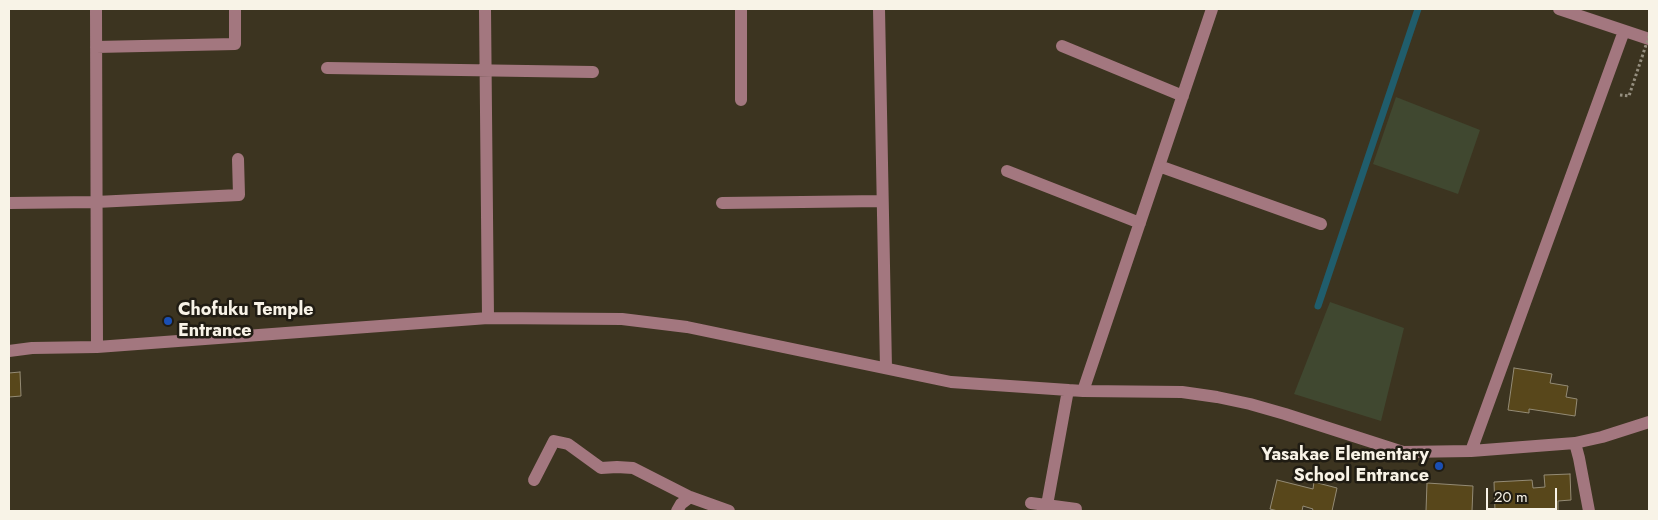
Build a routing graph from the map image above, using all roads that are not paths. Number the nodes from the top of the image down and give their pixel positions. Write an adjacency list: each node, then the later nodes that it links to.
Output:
1 (96, 9): 11 (street)
2 (235, 9): 11 (street)
3 (485, 9): 13 (street)
4 (741, 9): 16 (street)
5 (879, 9): 20 (street)
6 (1212, 9): 15 (street)
7 (1559, 9): 8 (street)
8 (1624, 31): 9 (street); 34 (street)
9 (1649, 38)
10 (1062, 46): 15 (street)
11 (96, 47): 21 (street)
12 (327, 68): 13 (street)
13 (486, 70): 14 (street); 26 (street)
14 (593, 72)
15 (1183, 96): 18 (street)
16 (741, 100)
17 (238, 159): 21 (street)
18 (1159, 166): 24 (street); 25 (street)
19 (1007, 172): 24 (street)
20 (882, 201): 23 (street); 29 (street)
21 (96, 202): 22 (street); 27 (street)
22 (9, 203)
23 (722, 203)
24 (1140, 223): 31 (street)
25 (1320, 224)
26 (488, 318): 27 (street); 29 (street)
27 (97, 347): 28 (street)
28 (9, 350)
29 (886, 368): 30 (street)
30 (1068, 390): 31 (street); 38 (street)
31 (1083, 391): 34 (street)
32 (1649, 422): 33 (street)
33 (1575, 443): 34 (street); 42 (street)
34 (1471, 451)
35 (534, 480): 36 (street)
36 (690, 497): 40 (street); 41 (street)
37 (1031, 503): 38 (street)
38 (1047, 506): 39 (street)
39 (1076, 509)
40 (677, 511)
41 (729, 511)
42 (1589, 511)

